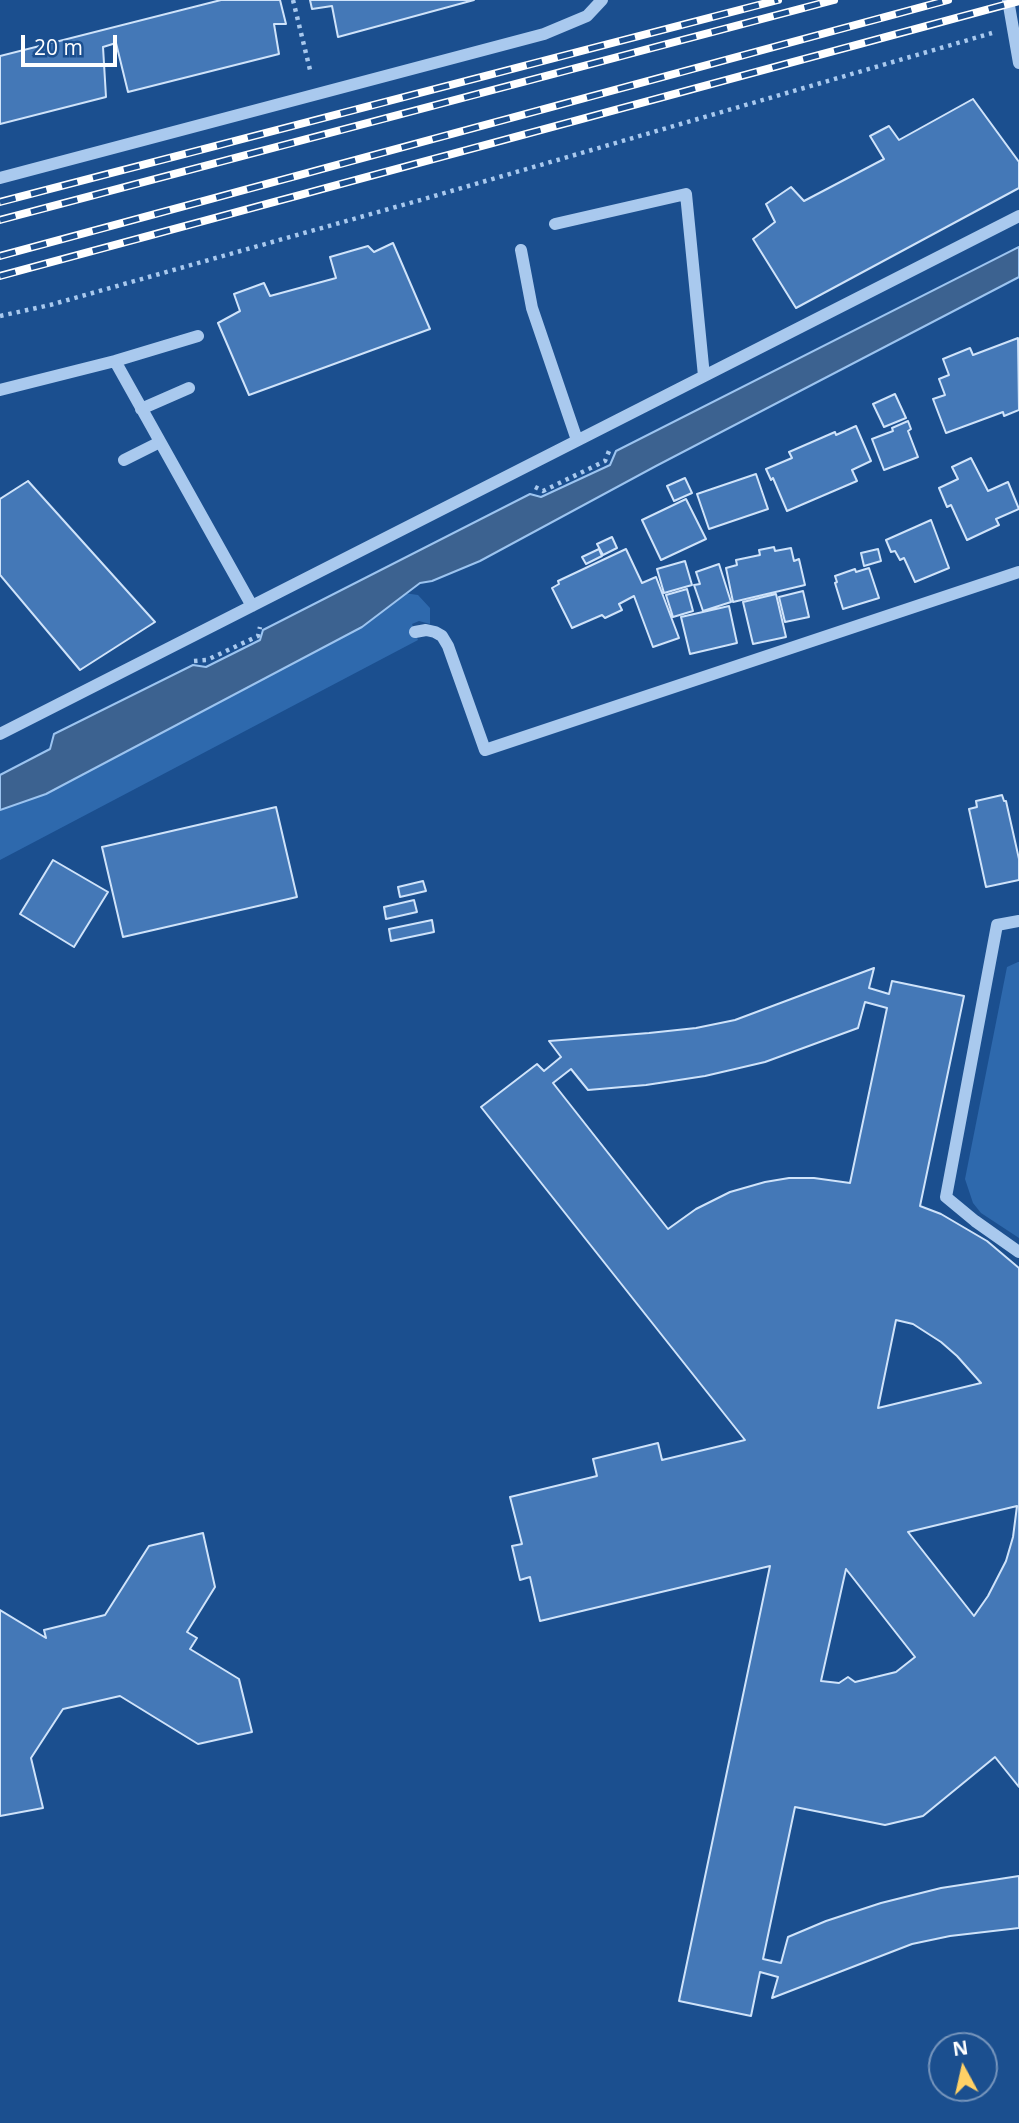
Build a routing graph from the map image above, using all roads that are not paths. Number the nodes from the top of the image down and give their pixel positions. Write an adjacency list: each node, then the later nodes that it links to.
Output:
1 (602, 0): 4 (street)
2 (1008, 0): 3 (street)
3 (1019, 63)
4 (0, 178)
5 (1019, 216): 10 (street)
6 (555, 224): 10 (street)
7 (521, 250): 14 (street)
8 (198, 337): 9 (street)
9 (116, 361): 12 (street); 13 (street)
10 (704, 376): 14 (street)
11 (188, 388): 13 (street)
12 (0, 390)
13 (141, 409): 15 (street)
14 (577, 440): 18 (street)
15 (160, 442): 16 (street); 18 (street)
16 (124, 460)
17 (1019, 572): 19 (street)
18 (252, 606): 20 (street)
19 (415, 632)
20 (0, 734)
21 (1019, 921): 22 (street)
22 (1019, 1252)

